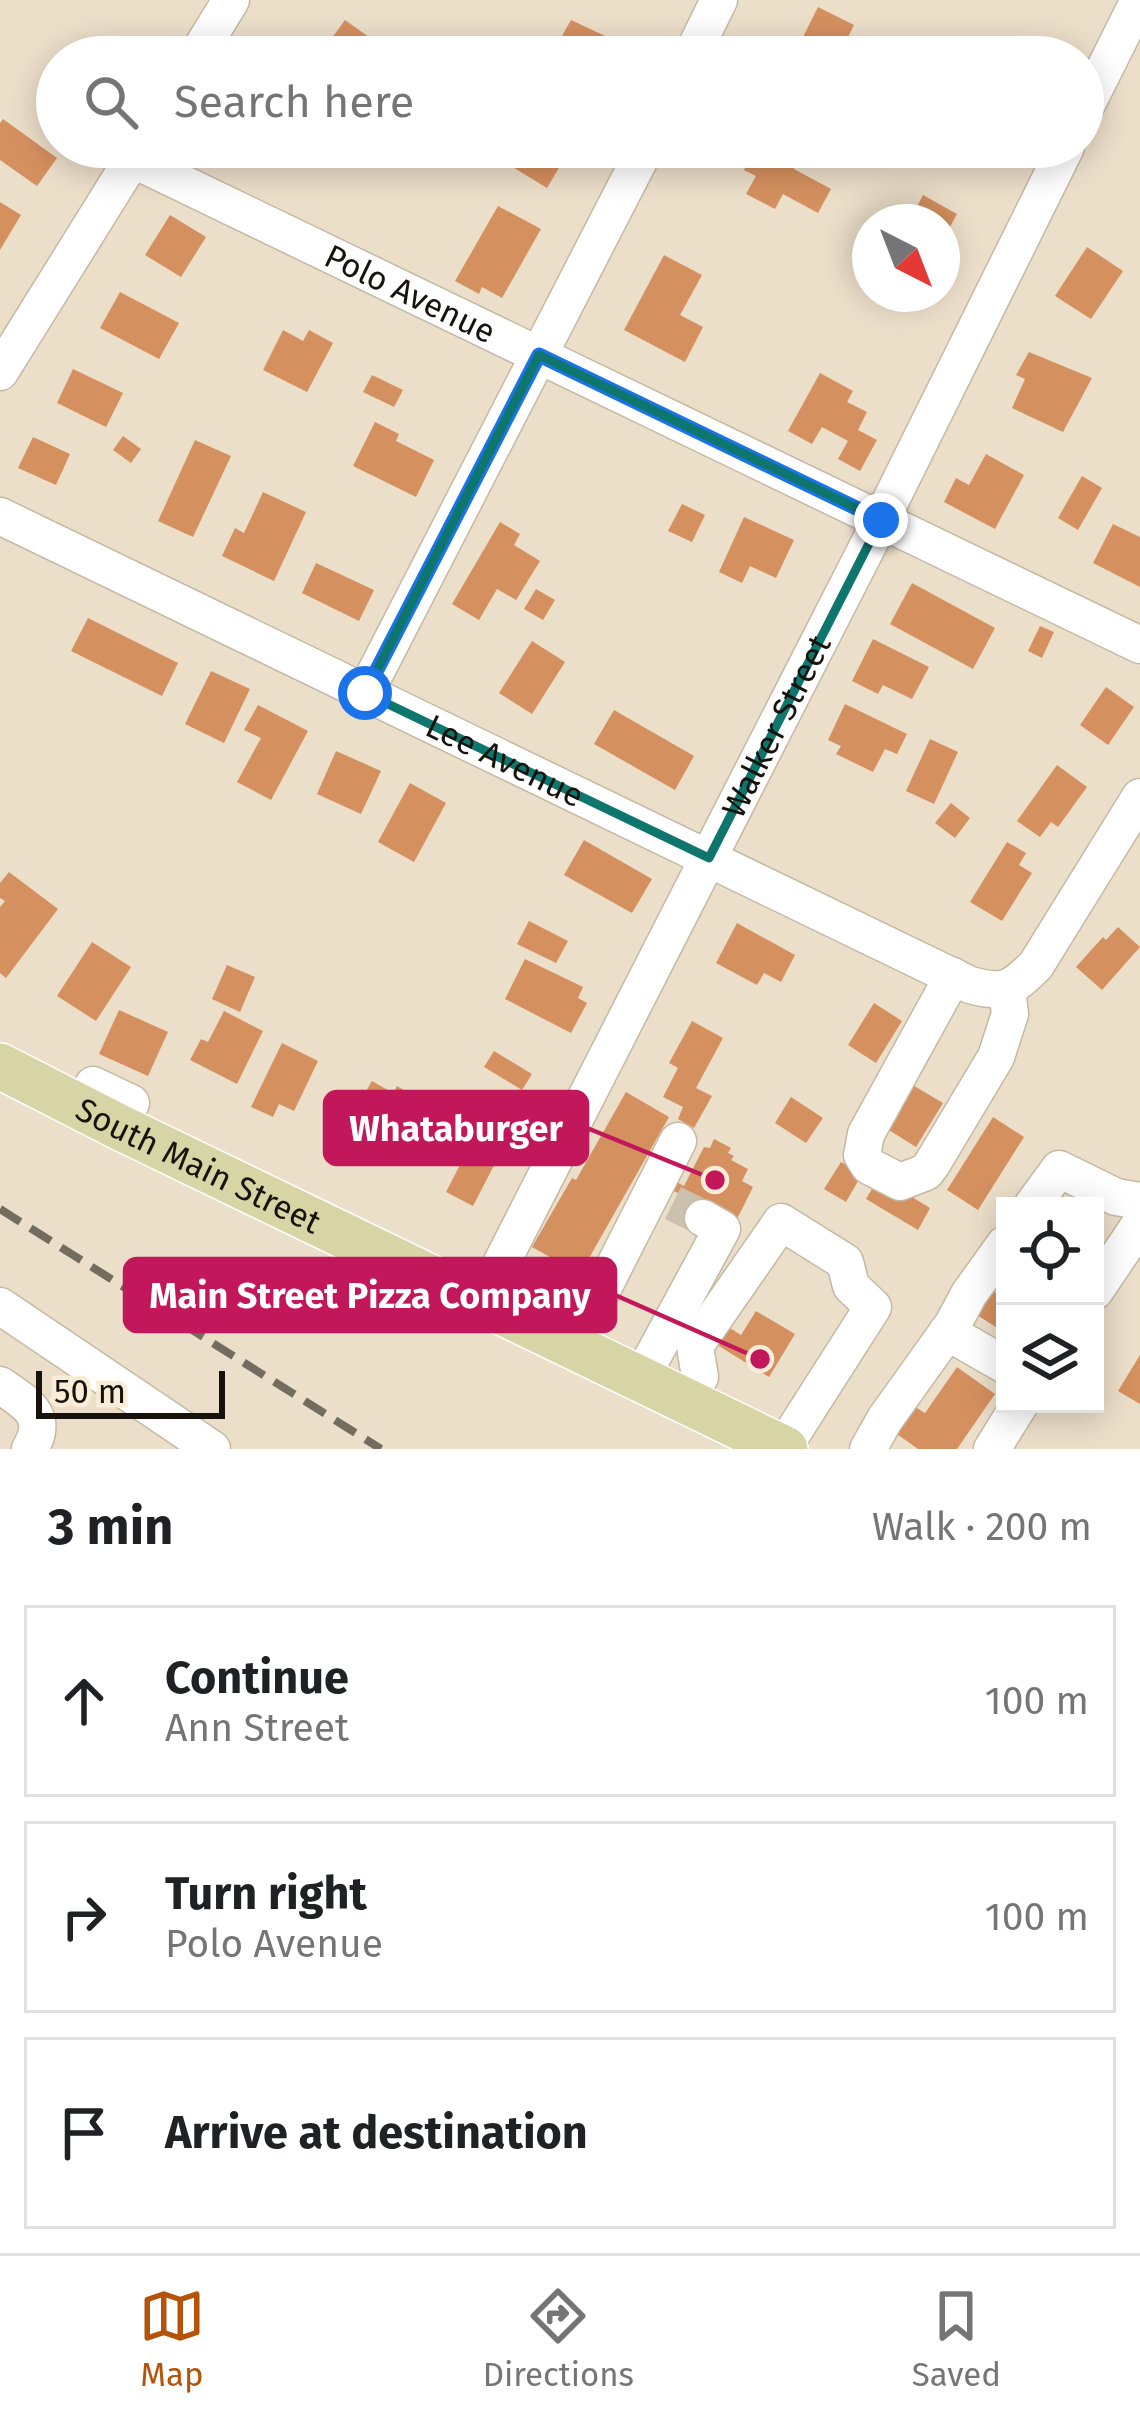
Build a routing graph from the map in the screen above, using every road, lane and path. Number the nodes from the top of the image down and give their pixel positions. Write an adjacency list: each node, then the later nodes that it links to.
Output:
1 (231, 0): 4 (street)
2 (719, 0): 5 (street)
3 (1139, 0): 6 (street)
4 (209, 36)
5 (701, 36)
6 (1104, 70)
7 (127, 168): 12 (street)
8 (166, 168): 11 (street, Polo Avenue)
9 (635, 168): 11 (street)
10 (1056, 168): 14 (street, Walker Street)
11 (539, 355): 14 (street, Polo Avenue); 16 (street)
12 (0, 372)
13 (0, 516): 16 (street, Lee Avenue)
14 (881, 520): 15 (street, Polo Avenue); 18 (street, Walker Street)
15 (1140, 645)
16 (365, 693): 18 (street, Lee Avenue)
17 (1140, 797): 20 (street)
18 (709, 858): 19 (street, Lee Avenue); 31 (street, Walker Street)
19 (952, 976): 20 (street, Lee Avenue); 20 (street)
20 (1011, 987)
21 (0, 1066): 23 (main road, South Main Street)
22 (93, 1085): 23 (street)
23 (119, 1127): 31 (main road, South Main Street)
24 (678, 1141): 27 (street)
25 (1039, 1197): 26 (street)
26 (1140, 1202)
27 (676, 1204): 34 (street); 36 (street)
28 (1140, 1224): 30 (street)
29 (996, 1256): 33 (street)
30 (1104, 1278)
31 (482, 1303): 34 (main road, South Main Street)
32 (6, 1323): 41 (street)
33 (947, 1332): 35 (street); 43 (street)
34 (573, 1347): 36 (main road, South Main Street)
35 (996, 1360)
36 (640, 1380): 38 (main road, South Main Street)
37 (0, 1385): 40 (street)
38 (686, 1402): 42 (main road, South Main Street); 42 (street)
39 (1014, 1413): 44 (street)
40 (30, 1449)
41 (212, 1449)
42 (784, 1449)
43 (868, 1449)
44 (992, 1449)

